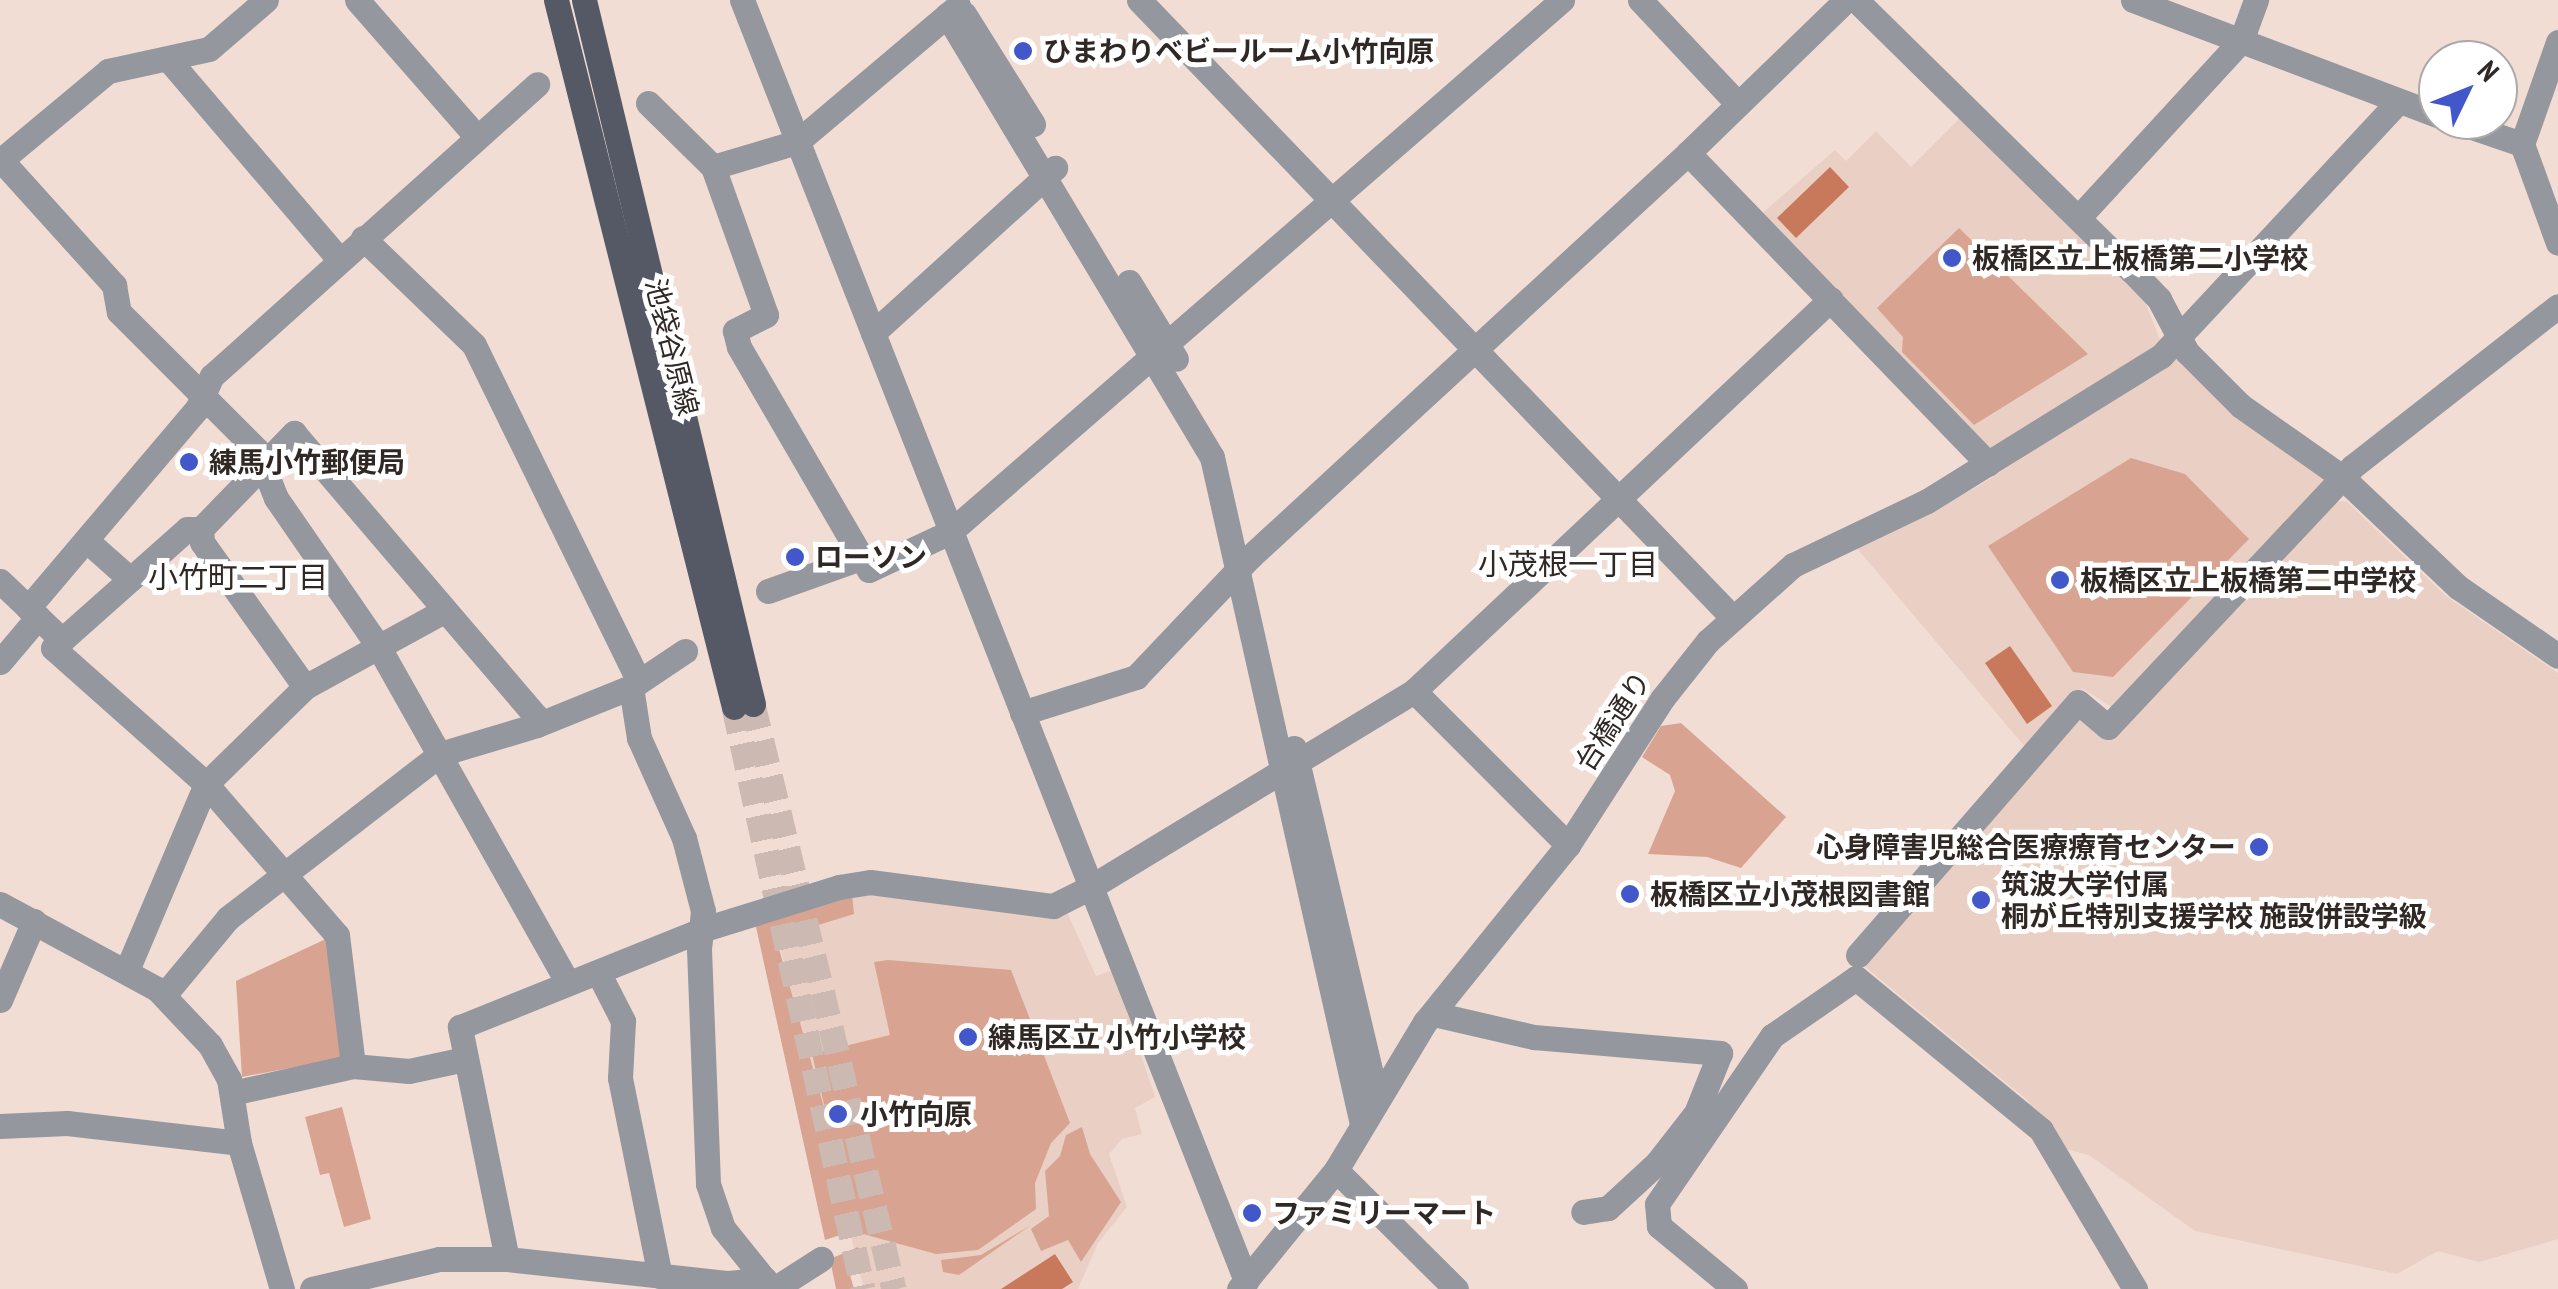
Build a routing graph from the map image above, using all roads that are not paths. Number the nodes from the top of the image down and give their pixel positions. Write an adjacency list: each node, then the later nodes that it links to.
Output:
1 (266, 0): 16 (street)
2 (358, 0): 22 (street)
3 (556, 0): 4 (main road, 池袋谷原線)
4 (584, 0)
5 (742, 0): 24 (street)
6 (1139, 0): 30 (street)
7 (1562, 0): 30 (street)
8 (1640, 0): 20 (street)
9 (1846, 0): 20 (street)
10 (1856, 0): 31 (street)
11 (2132, 0): 14 (street)
12 (2256, 0): 14 (street)
13 (954, 6): 24 (street); 29 (street)
14 (2241, 41): 18 (street); 31 (street)
15 (2558, 42): 25 (street)
16 (168, 59): 27 (street); 34 (street)
17 (537, 84): 22 (street)
18 (2398, 102): 21 (street); 38 (street, 台橋通り)
19 (648, 103): 28 (street)
20 (1738, 104): 26 (street)
21 (2418, 109)
22 (477, 137): 32 (street)
23 (2510, 140): 25 (street)
24 (797, 142): 28 (street); 37 (street)
25 (2522, 144): 33 (street)
26 (1688, 153): 35 (street); 40 (street)
27 (1, 160): 41 (street)
28 (713, 166): 49 (street)
29 (1052, 172): 37 (street); 39 (street)
30 (1332, 202): 39 (street); 40 (street)
31 (2079, 217): 38 (street)
32 (363, 238): 34 (street); 62 (street)
33 (2558, 242)
34 (338, 259): 41 (street)
35 (1831, 298): 43 (street); 45 (street)
36 (2558, 306): 44 (street)
37 (873, 333): 47 (street)
38 (2178, 339): 43 (street, 台橋通り); 44 (street)
39 (1161, 351): 47 (street); 50 (street)
40 (1474, 352): 45 (street); 50 (street)
41 (204, 394): 42 (street); 48 (street)
42 (262, 461): 46 (street); 54 (street); 58 (street)
43 (1988, 464): 56 (street, 台橋通り)
44 (2342, 477): 60 (street); 76 (street)
45 (1616, 500): 56 (street); 64 (street)
46 (202, 529): 51 (street); 63 (street)
47 (950, 532): 49 (street); 65 (street)
48 (86, 540): 51 (street); 55 (street)
49 (858, 558): 53 (street)
50 (1245, 563): 65 (street); 68 (street)
51 (130, 580): 57 (street)
52 (0, 581): 55 (street)
53 (768, 592)
54 (442, 612): 58 (street); 66 (street)
55 (33, 613): 57 (street); 61 (street)
56 (1732, 617): 70 (street, 台橋通り)
57 (62, 640): 69 (street)
58 (378, 646): 63 (street); 67 (street)
59 (684, 651): 62 (street)
60 (2558, 656)
61 (0, 662)
62 (635, 685): 66 (street); 75 (street)
63 (305, 687): 69 (street)
64 (1414, 691): 68 (street); 70 (street)
65 (1022, 712): 72 (street)
66 (537, 725): 67 (street)
67 (440, 754): 71 (street); 79 (street)
68 (1290, 767): 72 (street); 86 (street); 87 (street)
69 (206, 784): 71 (street); 77 (street)
70 (1568, 845): 82 (street, 台橋通り)
71 (287, 872): 80 (street); 84 (street)
72 (1089, 888): 75 (street); 95 (street)
73 (0, 904): 74 (street)
74 (34, 920): 77 (street); 81 (street)
75 (702, 930): 78 (street); 96 (street)
76 (1858, 955)
77 (127, 970): 80 (street)
78 (599, 974): 79 (street); 94 (street)
79 (568, 983): 83 (street)
80 (165, 994): 85 (street)
81 (0, 1000)
82 (1434, 1014): 86 (street, 台橋通り); 91 (street)
83 (465, 1060): 84 (street); 92 (street)
84 (353, 1066): 85 (street)
85 (232, 1093): 89 (street)
86 (1377, 1100): 87 (street, 台橋通り)
87 (1362, 1124): 90 (street, 台橋通り)
88 (0, 1126): 89 (street)
89 (239, 1142): 97 (street)
90 (1336, 1170): 95 (street, 台橋通り); 99 (street)
91 (1582, 1212)
92 (507, 1259): 94 (street); 98 (street)
93 (821, 1259): 96 (street)
94 (660, 1276): 96 (street)
95 (1242, 1285)
96 (770, 1286)
97 (282, 1289)
98 (312, 1289)
99 (1456, 1289)
100 (1735, 1289): 101 (street)
101 (2135, 1289)

